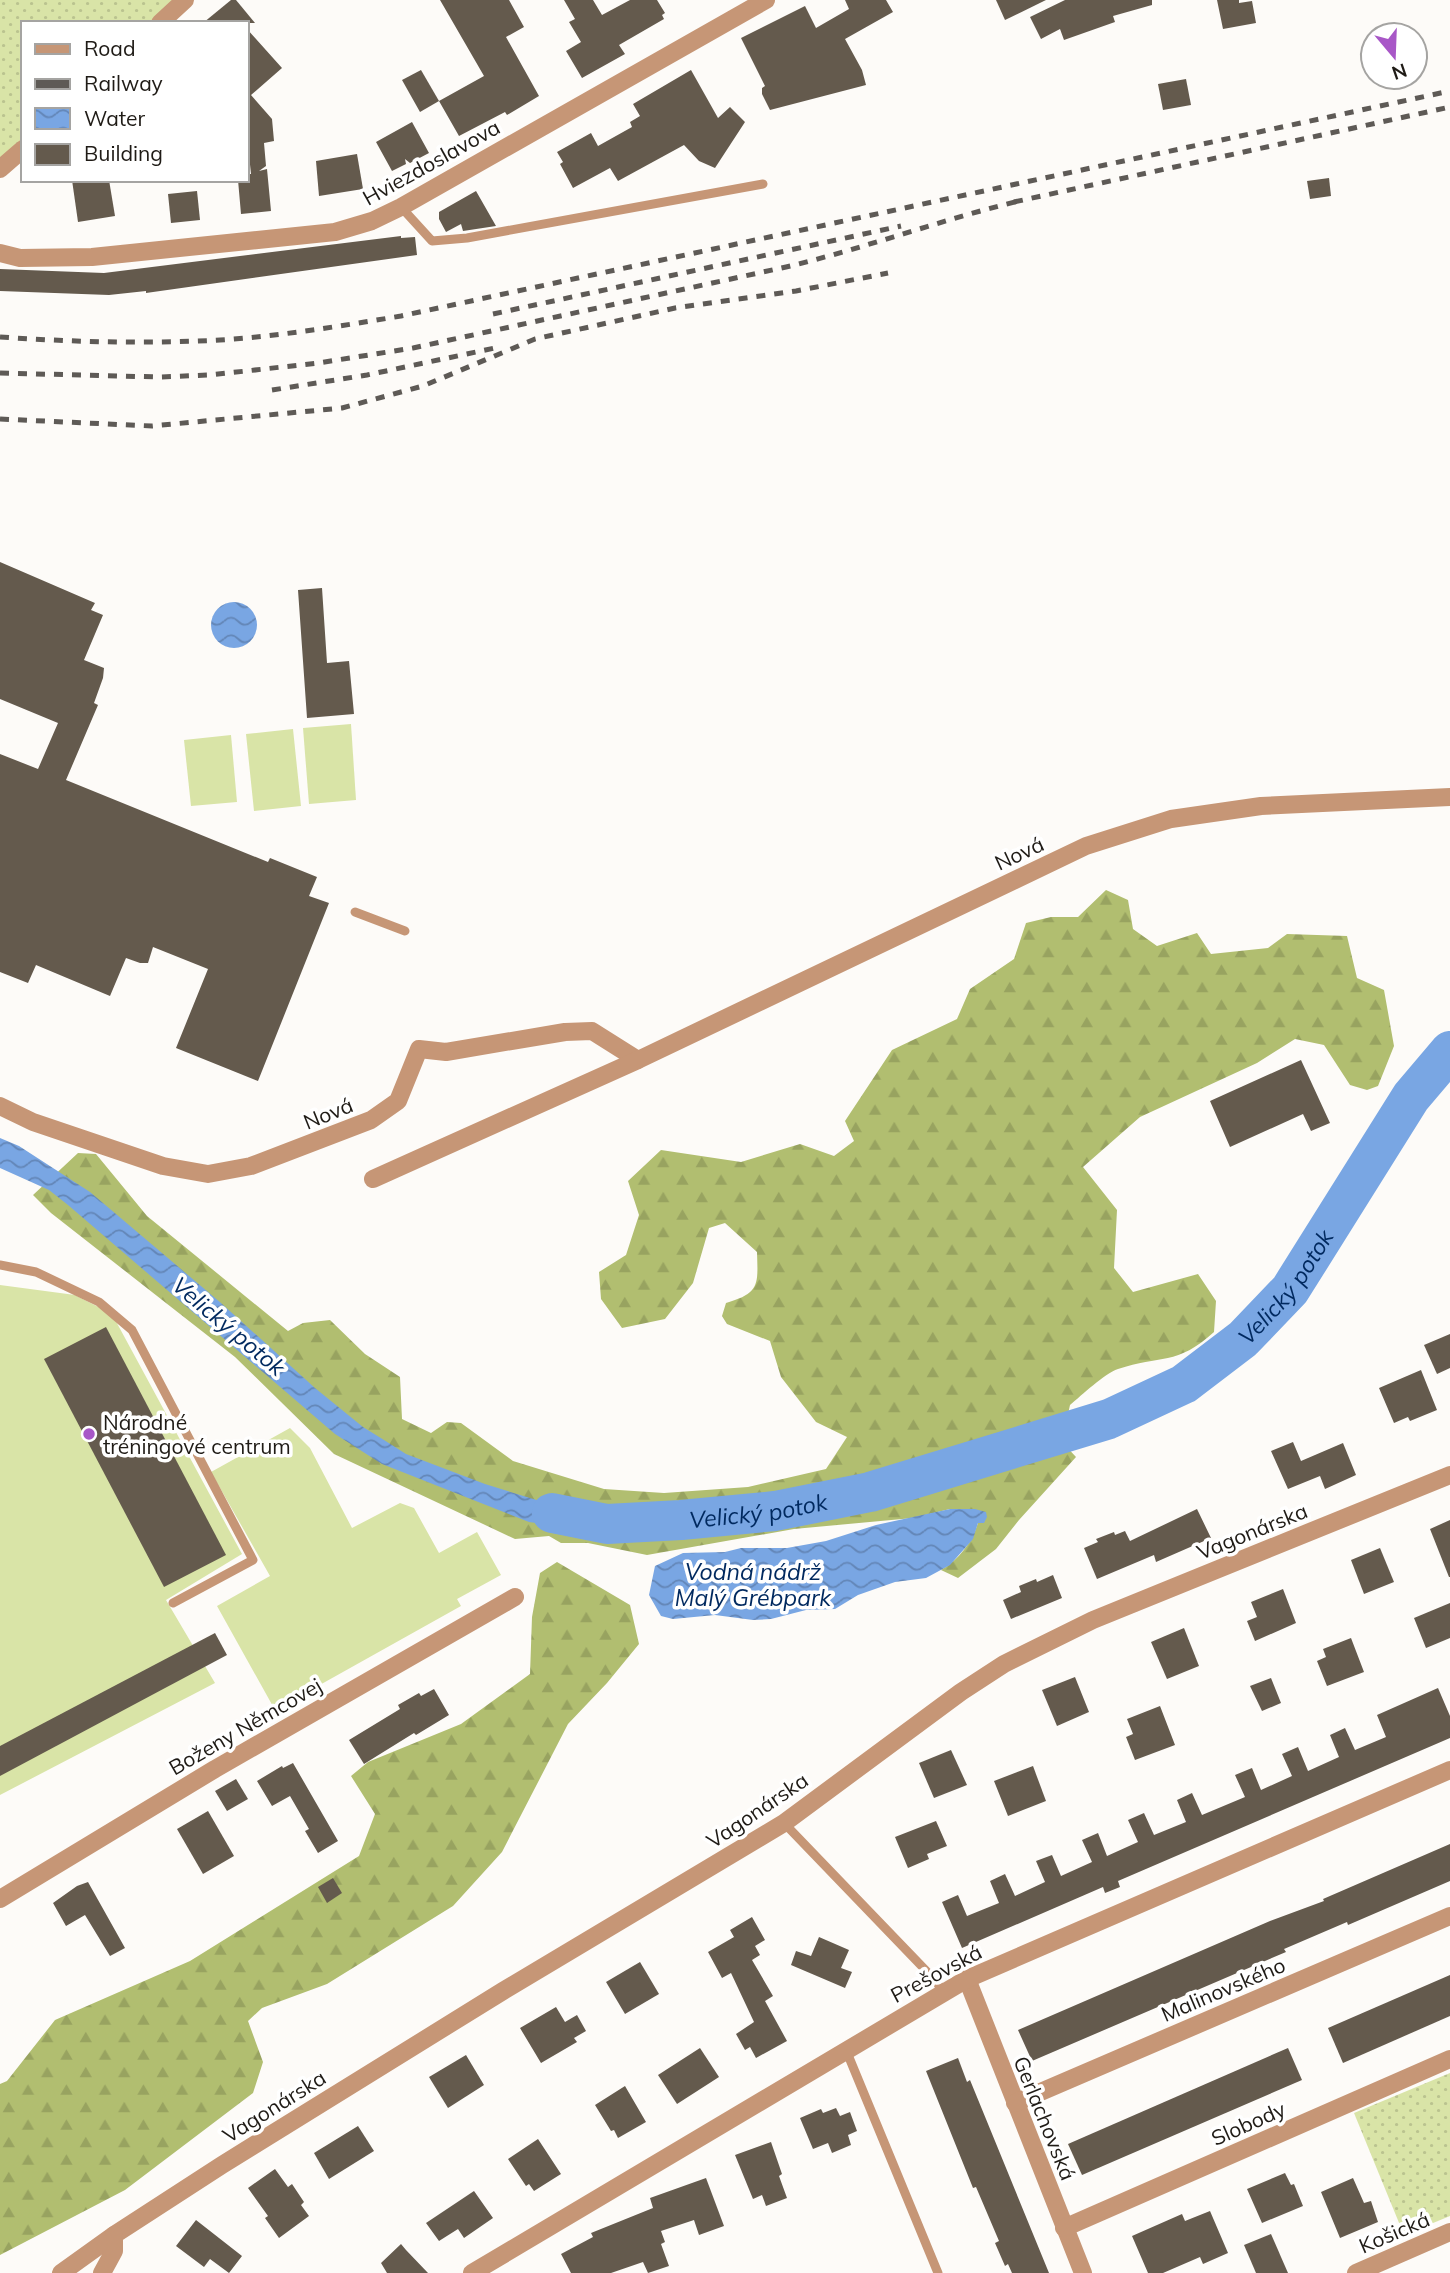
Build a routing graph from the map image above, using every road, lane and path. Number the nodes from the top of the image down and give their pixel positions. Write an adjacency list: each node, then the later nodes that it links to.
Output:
1 (185, 0): 3 (street)
2 (766, 0): 7 (street, Hviezdoslavova)
3 (162, 21)
4 (21, 151): 5 (street)
5 (0, 169)
6 (763, 184): 7 (lane)
7 (401, 207): 8 (street, Hviezdoslavova)
8 (0, 253)
9 (1450, 797): 12 (street, Nová)
10 (355, 912): 11 (lane)
11 (405, 930)
12 (638, 1060): 13 (street, Nová); 14 (street, Nová)
13 (0, 1107)
14 (373, 1179)
15 (0, 1265): 18 (lane)
16 (1450, 1475): 20 (street, Vagonárska)
17 (515, 1597): 21 (street, Boženy Němcovej)
18 (173, 1603)
19 (1450, 1770): 23 (street, Prešovská)
20 (784, 1823): 24 (lane); 30 (street, Vagonárska)
21 (0, 1899)
22 (1450, 1916): 27 (street, Malinovského)
23 (967, 1979): 24 (street, Prešovská); 27 (street, Gerlachovská)
24 (943, 1992): 25 (street, Prešovská)
25 (846, 2050): 33 (street, Prešovská); 34 (lane)
26 (1450, 2059): 28 (street, Slobody)
27 (1015, 2103): 28 (street, Gerlachovská)
28 (1065, 2228): 35 (street, Gerlachovská)
29 (1450, 2232): 36 (street, Košická)
30 (114, 2235): 31 (street, Vagonárska); 32 (street)
31 (61, 2273)
32 (102, 2273)
33 (472, 2273)
34 (938, 2273)
35 (1083, 2273)
36 (1356, 2273)

